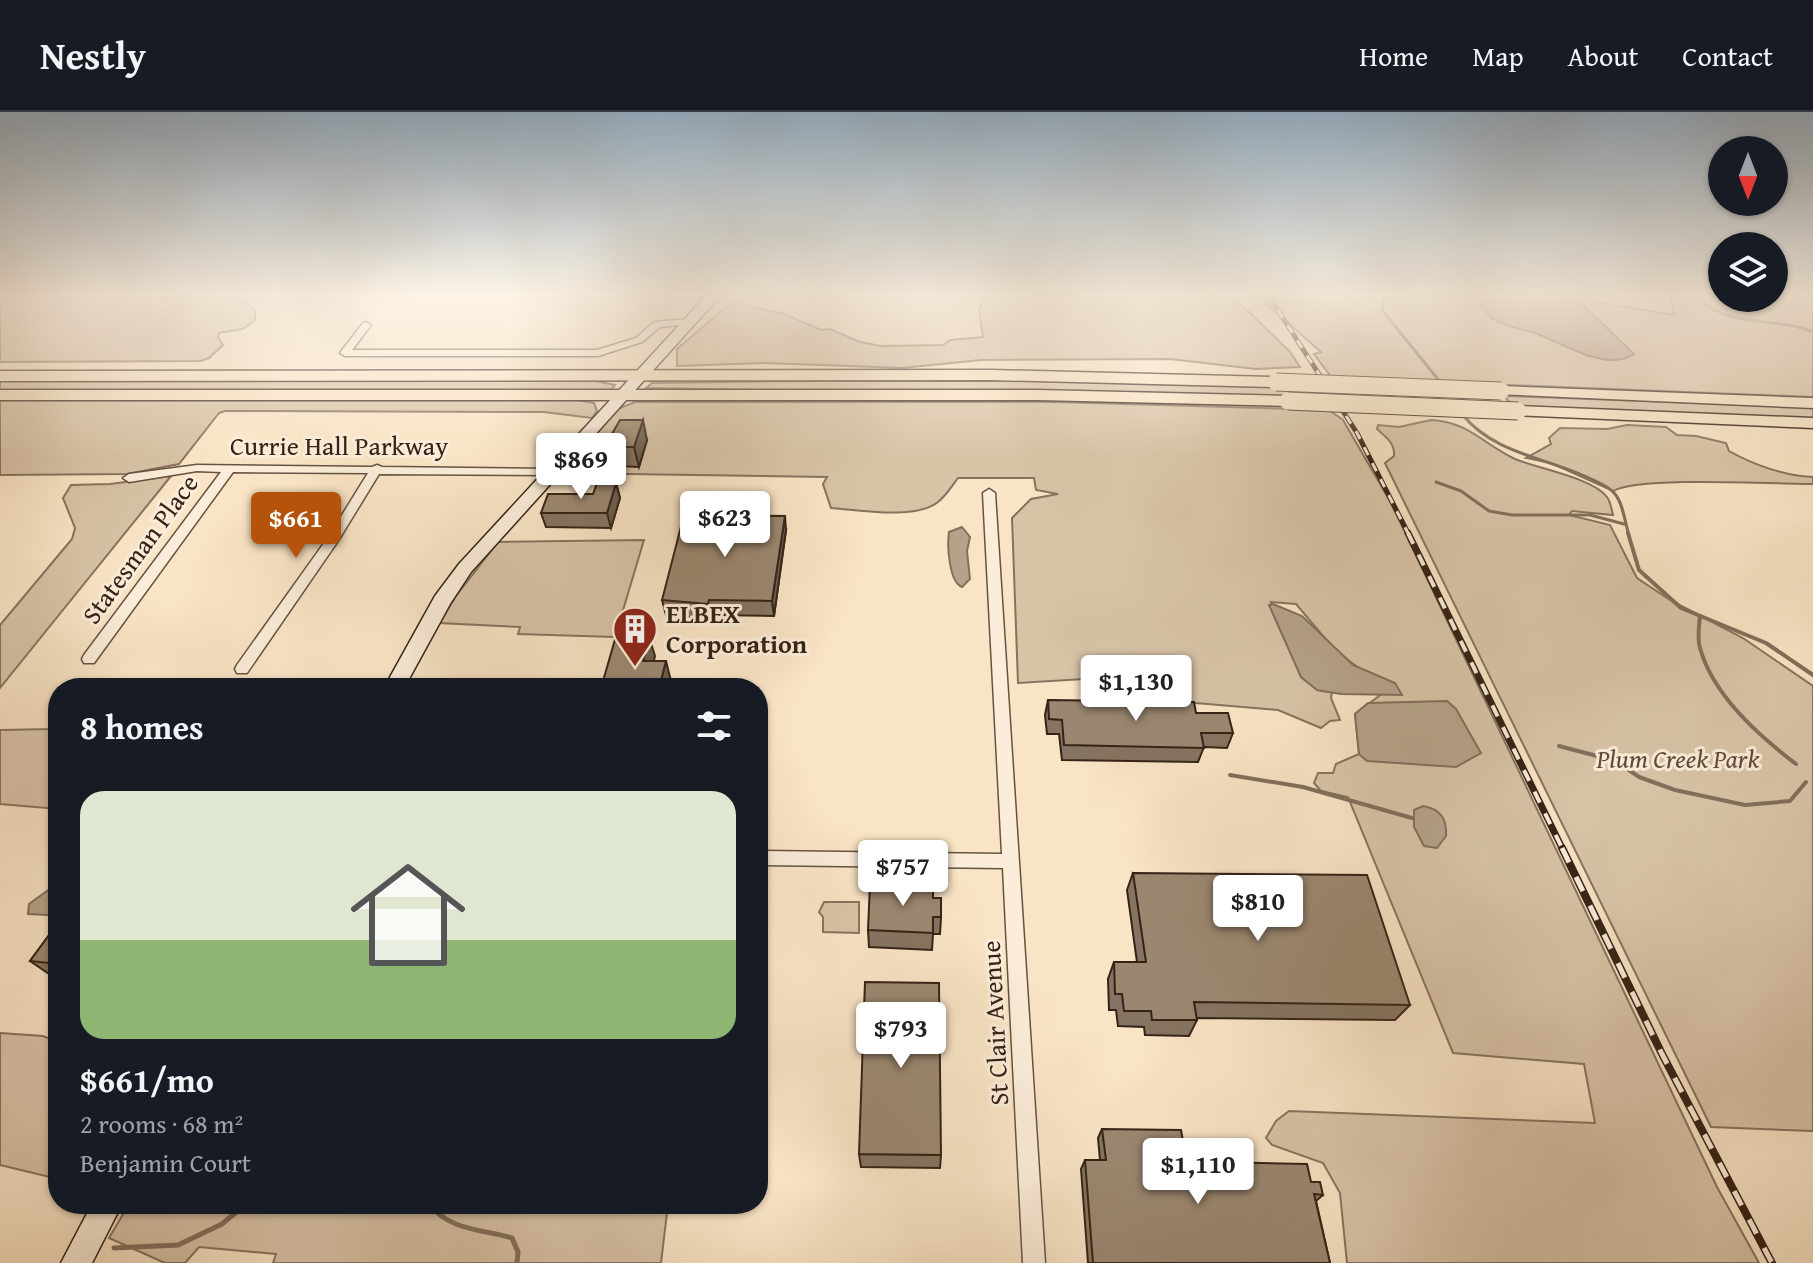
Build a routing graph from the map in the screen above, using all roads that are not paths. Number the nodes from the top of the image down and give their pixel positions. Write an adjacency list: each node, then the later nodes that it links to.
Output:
1 (348, 349): 2 (street)
2 (612, 349)
3 (665, 349): 5 (street)
4 (0, 376): 5 (main road)
5 (640, 376): 7 (street); 8 (main road, bridge)
6 (0, 395): 7 (main road)
7 (621, 396): 9 (main road, bridge); 12 (street)
8 (1813, 403)
9 (1813, 423)
10 (230, 468): 11 (street, Currie Hall Parkway); 13 (street, Currie Hall Parkway); 15 (street, Statesman Place)
11 (377, 468): 12 (street, Currie Hall Parkway); 16 (street)
12 (551, 472): 17 (street)
13 (129, 478)
14 (989, 493): 19 (street, St Clair Avenue)
15 (89, 659)
16 (242, 669)
17 (400, 678)
18 (768, 858): 19 (street)
19 (1010, 861): 22 (street, St Clair Avenue)
20 (103, 1214): 21 (street)
21 (76, 1263)
22 (1034, 1263)

